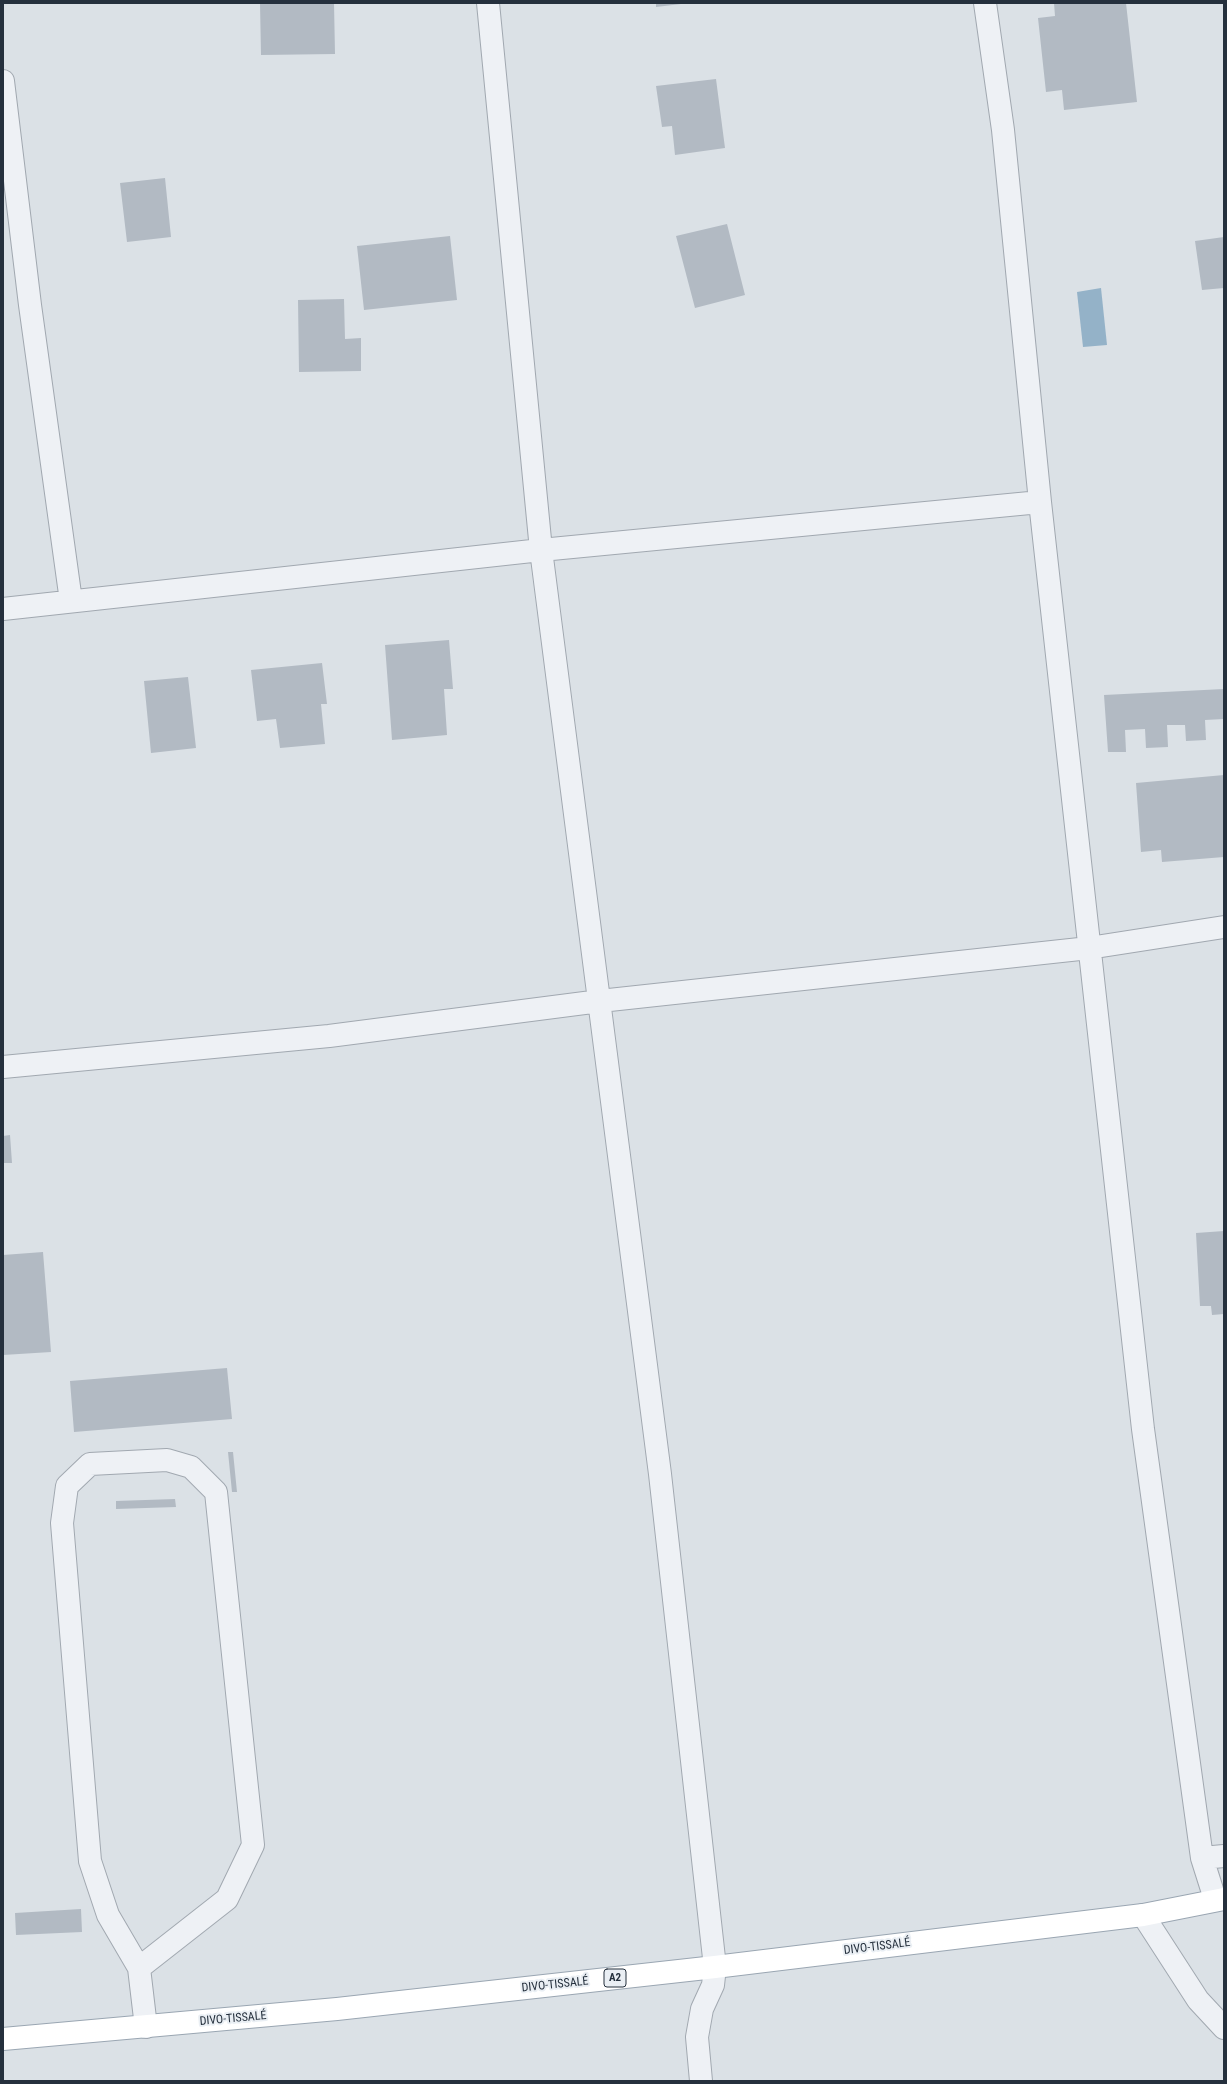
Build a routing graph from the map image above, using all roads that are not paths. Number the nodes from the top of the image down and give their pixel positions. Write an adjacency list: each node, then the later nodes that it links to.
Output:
1 (488, 3): 5 (street)
2 (985, 3): 4 (street)
3 (3, 81): 6 (street)
4 (1040, 502): 5 (street); 9 (street)
5 (541, 550): 6 (street); 10 (street)
6 (72, 601): 7 (street)
7 (3, 609)
8 (1224, 927): 9 (street)
9 (1089, 948): 10 (street); 13 (street)
10 (600, 1001): 11 (street); 16 (street)
11 (3, 1067)
12 (1224, 1856): 13 (street)
13 (1202, 1858): 14 (street)
14 (1220, 1899): 15 (main road, DIVO-TISSALÉ / A2)
15 (1143, 1915): 16 (main road, DIVO-TISSALÉ / A2); 19 (street)
16 (715, 1967): 18 (main road, DIVO-TISSALÉ / A2); 21 (street)
17 (139, 1968): 17 (street); 18 (street)
18 (146, 2027): 20 (main road, DIVO-TISSALÉ / A2)
19 (1224, 2028)
20 (3, 2039)
21 (701, 2081)

